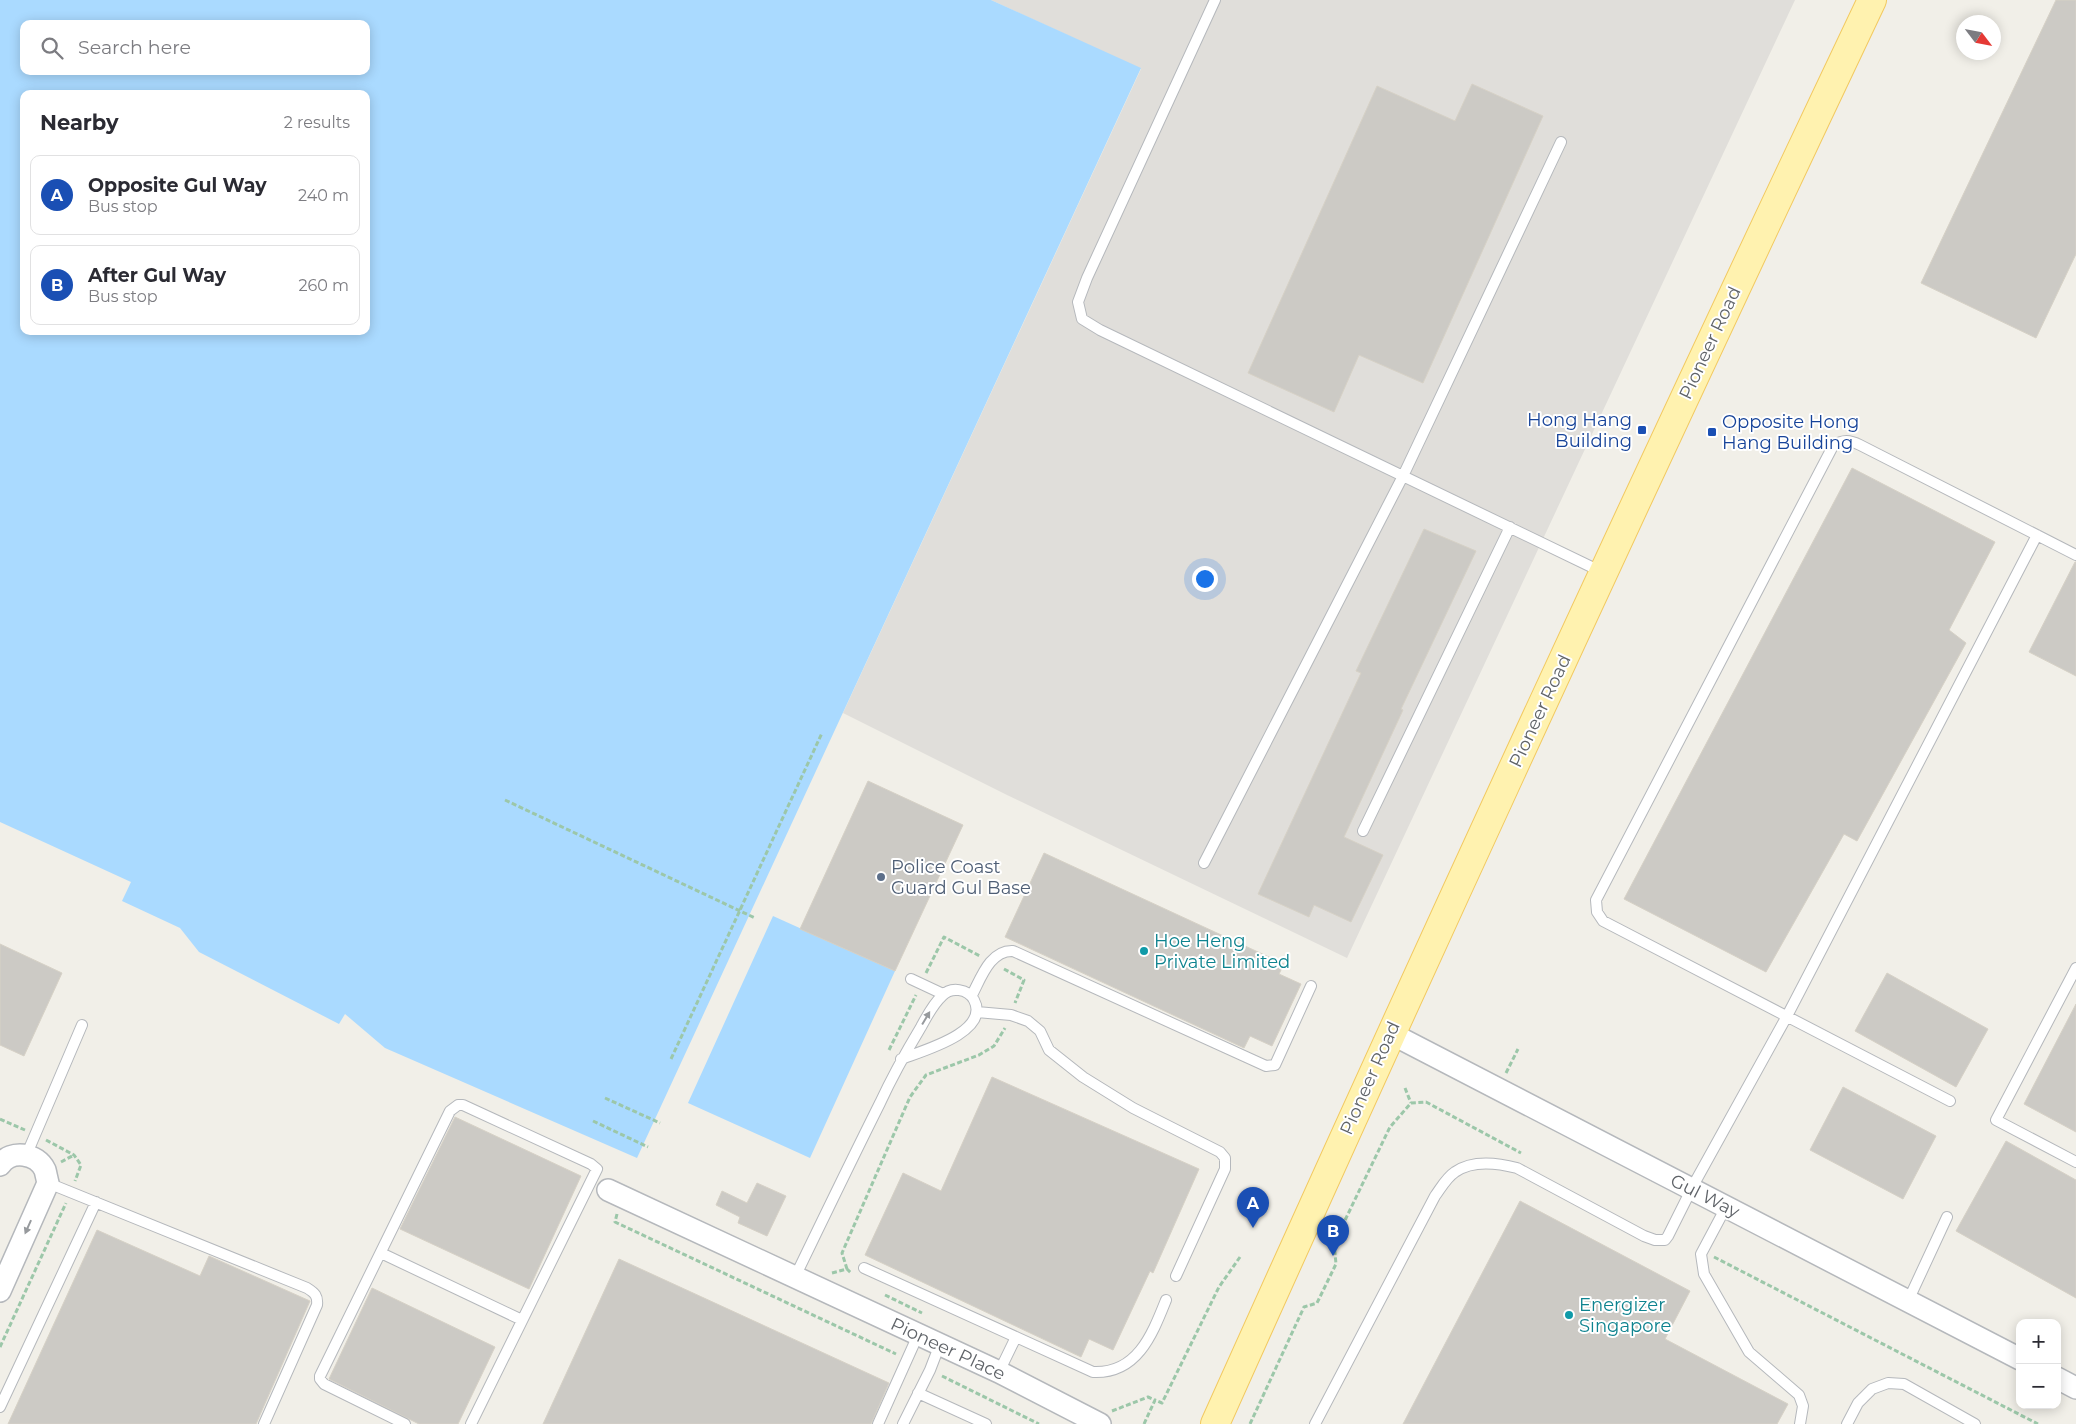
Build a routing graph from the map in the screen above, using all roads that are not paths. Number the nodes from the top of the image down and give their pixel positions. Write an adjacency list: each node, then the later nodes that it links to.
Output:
1 (1214, 0): 4 (lane)
2 (1872, 0): 8 (main road, Pioneer Road)
3 (1561, 142): 4 (lane)
4 (1403, 476): 5 (lane); 10 (lane)
5 (1510, 527): 8 (lane); 9 (lane)
6 (2037, 535): 7 (lane); 17 (lane); 17 (lane)
7 (2076, 555)
8 (1604, 573): 19 (main road, Pioneer Road)
9 (1363, 831)
10 (1204, 863)
11 (2076, 968): 24 (lane)
12 (910, 979): 14 (lane)
13 (1311, 986): 15 (lane)
14 (943, 994): 15 (lane); 20 (lane, one-way to 14)
15 (972, 995): 16 (lane)
16 (977, 1012): 20 (lane); 33 (lane)
17 (1787, 1016): 21 (lane); 27 (lane)
18 (82, 1025): 22 (lane)
19 (1390, 1033): 27 (street, Gul Way); 55 (main road, Pioneer Road)
20 (901, 1059): 34 (lane)
21 (1950, 1101)
22 (26, 1156): 23 (street); 25 (street)
23 (1, 1161)
24 (2076, 1162)
25 (48, 1183): 28 (lane); 35 (street, one-way to 35)
26 (606, 1189): 31 (lane); 34 (street, Pioneer Place); 38 (lane)
27 (1692, 1189): 29 (street, Gul Way); 56 (lane)
28 (96, 1202): 47 (lane); 49 (lane)
29 (1726, 1207): 37 (street, Gul Way); 57 (lane)
30 (1947, 1217): 37 (lane)
31 (381, 1253): 38 (lane); 50 (lane)
32 (864, 1268): 40 (lane)
33 (1176, 1276)
34 (795, 1277): 39 (street, Pioneer Place)
35 (0, 1291)
36 (1166, 1300): 40 (lane)
37 (1908, 1301): 42 (street, Gul Way)
38 (522, 1320): 51 (lane)
39 (918, 1334): 41 (street, Pioneer Place); 52 (lane)
40 (1016, 1337): 43 (lane)
41 (940, 1344): 43 (street, Pioneer Place); 46 (lane)
42 (2016, 1357)
43 (999, 1372): 48 (street, Pioneer Place)
44 (2061, 1380): 45 (street)
45 (2076, 1388)
46 (918, 1393): 53 (lane); 54 (lane)
47 (0, 1407)
48 (1102, 1419)
49 (264, 1424)
50 (405, 1424)
51 (471, 1424)
52 (878, 1424)
53 (903, 1424)
54 (986, 1424)
55 (1215, 1424)
56 (1315, 1424)
57 (1800, 1424)
58 (1847, 1424): 59 (lane)
59 (1975, 1424)

